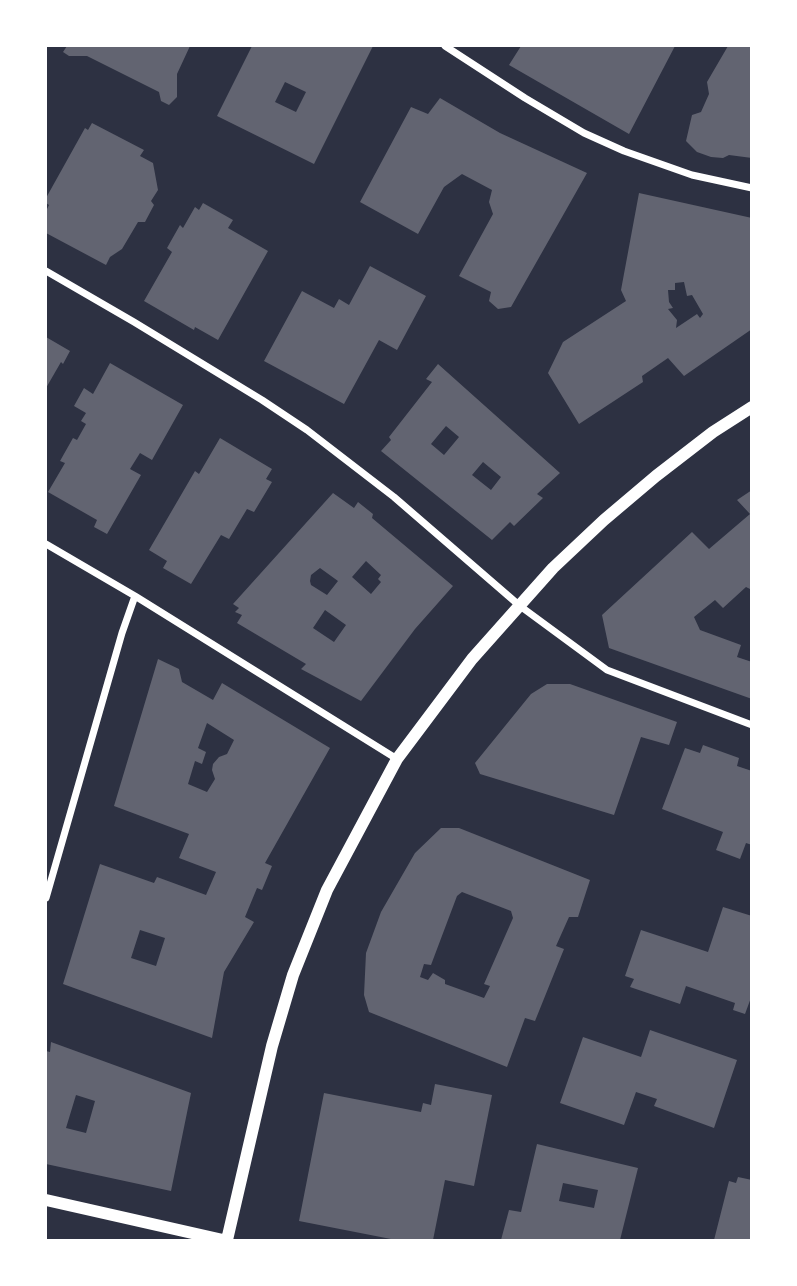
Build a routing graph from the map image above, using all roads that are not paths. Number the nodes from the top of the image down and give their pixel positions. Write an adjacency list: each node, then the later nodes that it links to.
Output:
1 (445, 46): 2 (street)
2 (751, 188)
3 (46, 271): 7 (street)
4 (751, 407): 7 (street)
5 (46, 544): 6 (street)
6 (135, 596): 9 (street); 10 (street)
7 (520, 606): 8 (street); 9 (street)
8 (751, 725)
9 (397, 759): 12 (street)
10 (46, 898)
11 (46, 1199): 12 (street)
12 (225, 1241)

